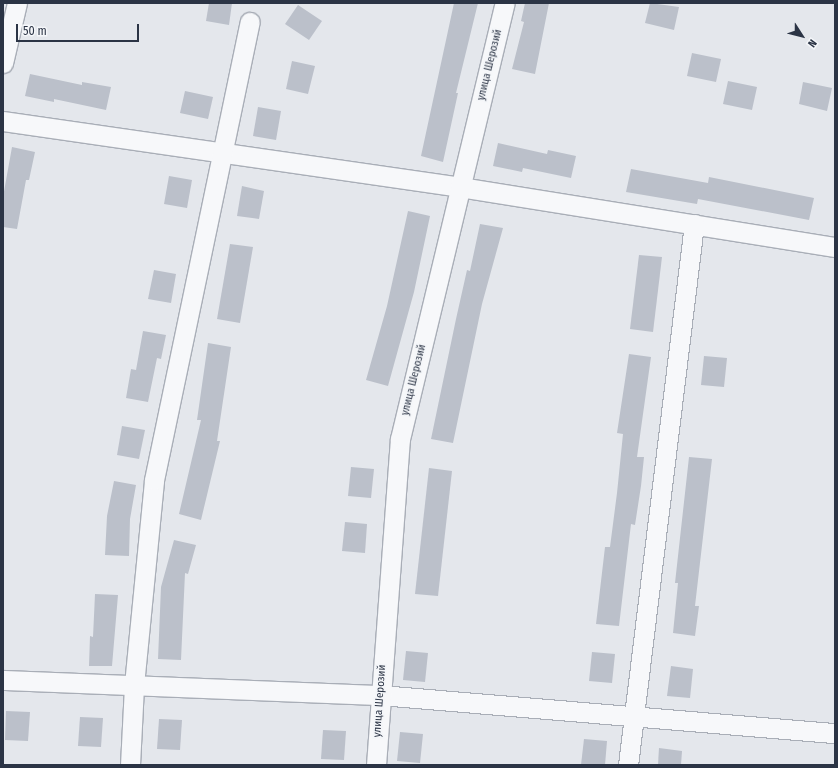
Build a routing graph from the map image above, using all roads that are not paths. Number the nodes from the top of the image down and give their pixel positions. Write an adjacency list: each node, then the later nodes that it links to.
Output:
1 (17, 3): 4 (street)
2 (505, 3): 7 (street, улица Шерозий)
3 (250, 22): 6 (street)
4 (3, 63)
5 (3, 121): 6 (street)
6 (221, 153): 7 (street); 11 (street)
7 (460, 187): 8 (street); 12 (street, улица Шерозий)
8 (694, 224): 9 (street); 13 (street)
9 (835, 247)
10 (3, 680): 11 (street)
11 (134, 686): 12 (street); 15 (street)
12 (380, 695): 13 (street); 16 (street, улица Шерозий)
13 (634, 716): 14 (street); 17 (street)
14 (835, 733)
15 (130, 765)
16 (376, 765)
17 (628, 765)

